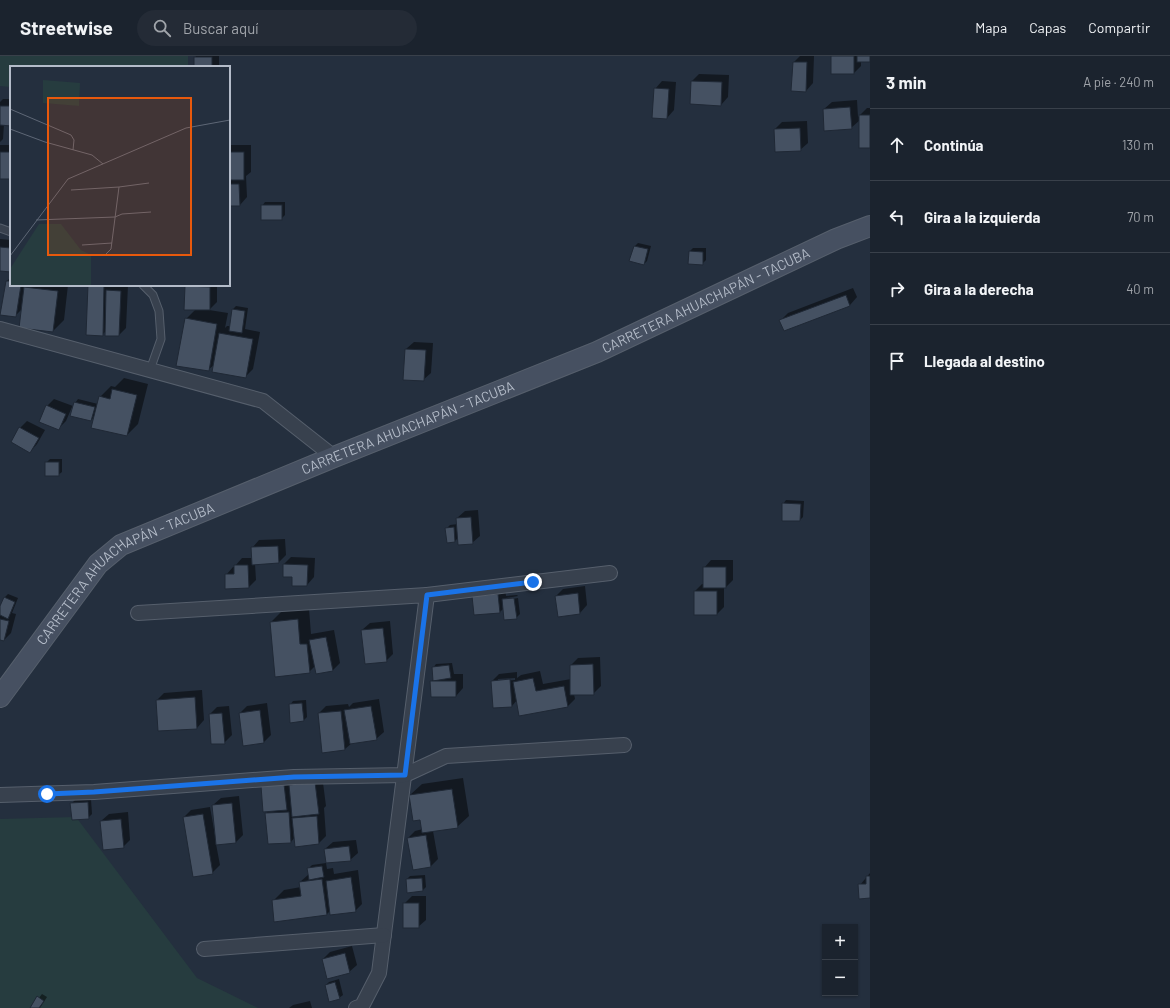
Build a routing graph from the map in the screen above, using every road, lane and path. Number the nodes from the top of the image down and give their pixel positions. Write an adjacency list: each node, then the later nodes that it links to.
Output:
1 (870, 226): 7 (street, CARRETERA AHUACHAPÁN - TACUBA)
2 (0, 228): 3 (lane)
3 (10, 232)
4 (144, 286): 6 (lane)
5 (0, 329): 6 (street)
6 (150, 370): 7 (street)
7 (334, 456): 11 (street, CARRETERA AHUACHAPÁN - TACUBA)
8 (610, 573): 9 (street)
9 (427, 595): 10 (street); 13 (street)
10 (138, 613)
11 (0, 697)
12 (624, 745): 13 (street)
13 (405, 775): 14 (street); 15 (street)
14 (0, 796)
15 (384, 935): 16 (street); 17 (street)
16 (204, 949)
17 (356, 1008)

